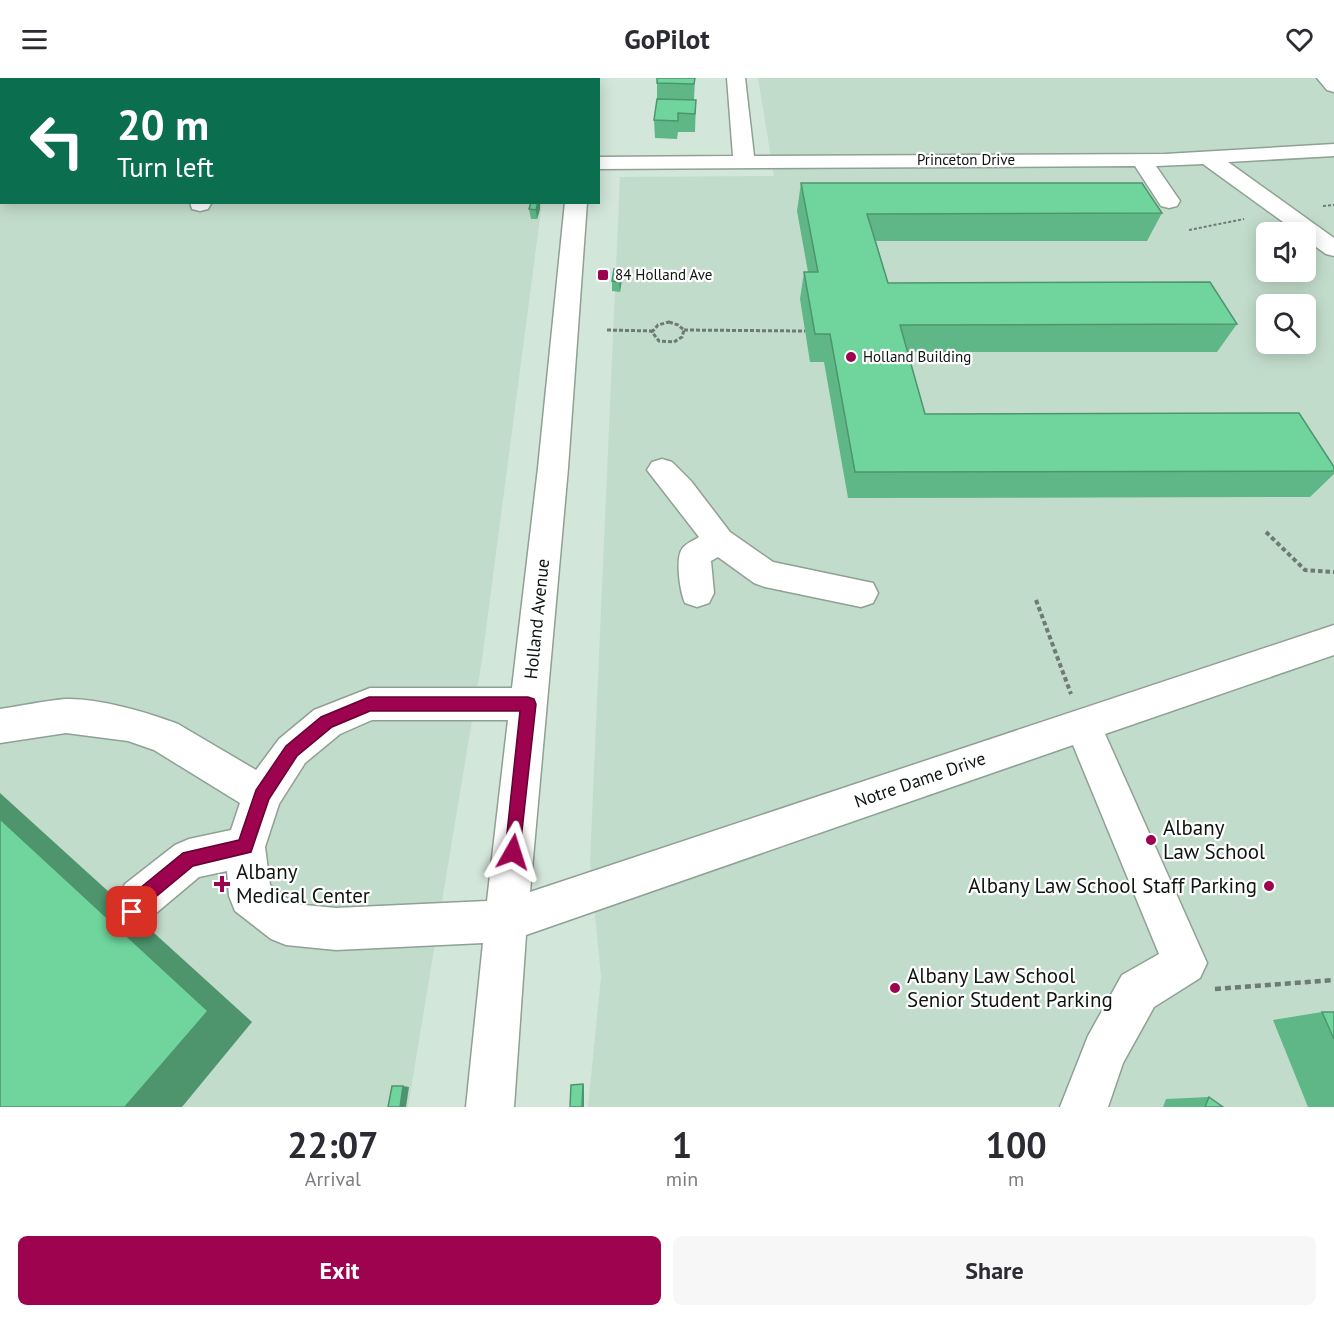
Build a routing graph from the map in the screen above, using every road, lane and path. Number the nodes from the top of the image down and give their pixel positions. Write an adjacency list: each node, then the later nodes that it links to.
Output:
1 (735, 78): 7 (street)
2 (1326, 78): 3 (street)
3 (1334, 86)
4 (1334, 150): 5 (street, Princeton Drive)
5 (1207, 157): 6 (street, Princeton Drive); 11 (street)
6 (1141, 160): 7 (street, Princeton Drive); 9 (street)
7 (744, 161): 8 (street, Princeton Drive)
8 (600, 164)
9 (1169, 201)
10 (576, 204): 24 (street, Holland Avenue)
11 (1334, 249)
12 (607, 330): 14 (path)
13 (684, 330): 14 (path); 14 (path); 15 (path)
14 (652, 331)
15 (805, 331)
16 (662, 470): 18 (street)
17 (1266, 531): 19 (path)
18 (719, 541): 20 (street); 21 (street)
19 (1334, 572)
20 (697, 593)
21 (861, 593)
22 (1036, 600): 25 (path)
23 (1334, 640): 25 (street, Notre Dame Drive)
24 (528, 704): 27 (street); 30 (street, Holland Avenue)
25 (1083, 725): 30 (street, Notre Dame Drive); 34 (street)
26 (0, 726): 27 (street)
27 (262, 795): 28 (street)
28 (245, 847): 29 (street); 30 (street, Notre Dame Drive)
29 (132, 912)
30 (506, 921): 33 (street, Holland Avenue)
31 (1334, 980): 32 (path)
32 (1209, 990)
33 (490, 1107)
34 (1084, 1107)

